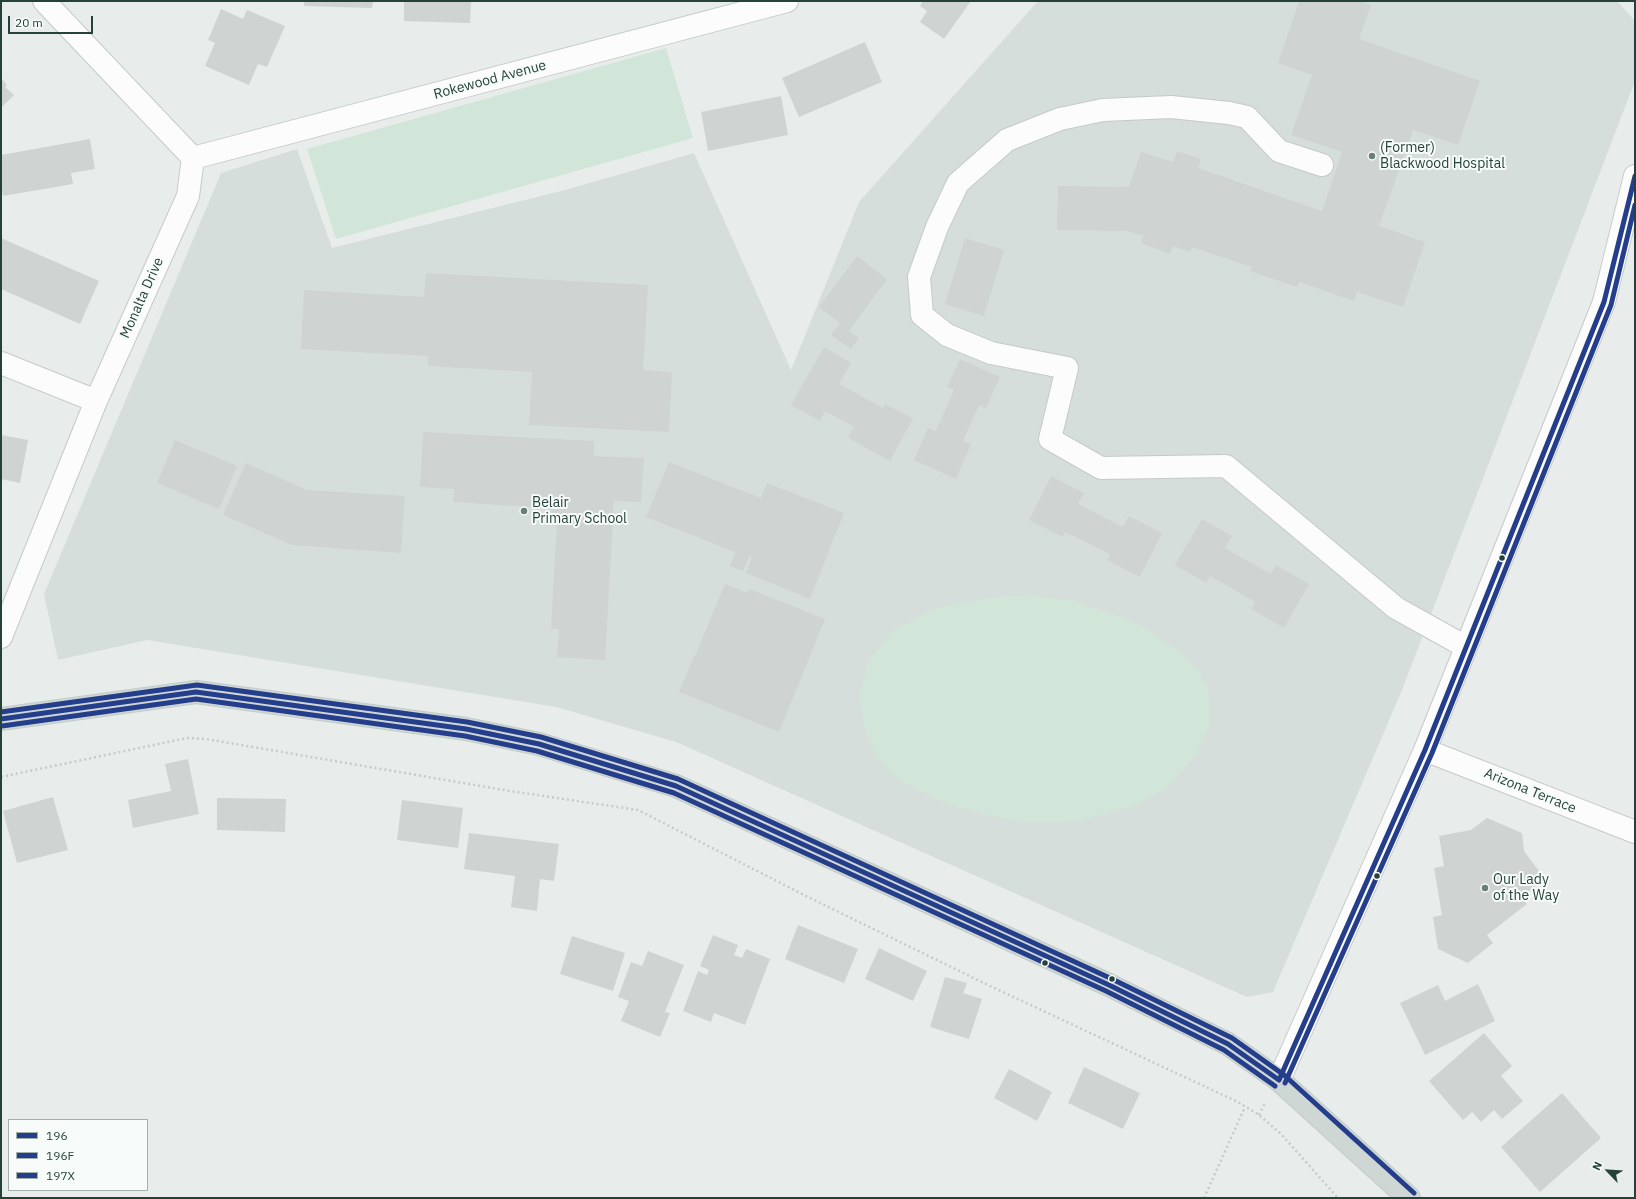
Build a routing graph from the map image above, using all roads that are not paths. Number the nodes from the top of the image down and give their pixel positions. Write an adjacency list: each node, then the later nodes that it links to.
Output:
1 (44, 1): 3 (street)
2 (787, 1): 3 (street, Rokewood Avenue)
3 (193, 158): 7 (street, Monalta Drive)
4 (1322, 165): 9 (street)
5 (1635, 177): 9 (street)
6 (1, 363): 7 (street)
7 (96, 402): 8 (street, Monalta Drive)
8 (1, 637)
9 (1466, 647): 11 (street)
10 (1, 719): 13 (main road)
11 (1425, 750): 12 (street, Arizona Terrace); 13 (street)
12 (1635, 832)
13 (1278, 1080): 14 (main road)
14 (1409, 1198)

